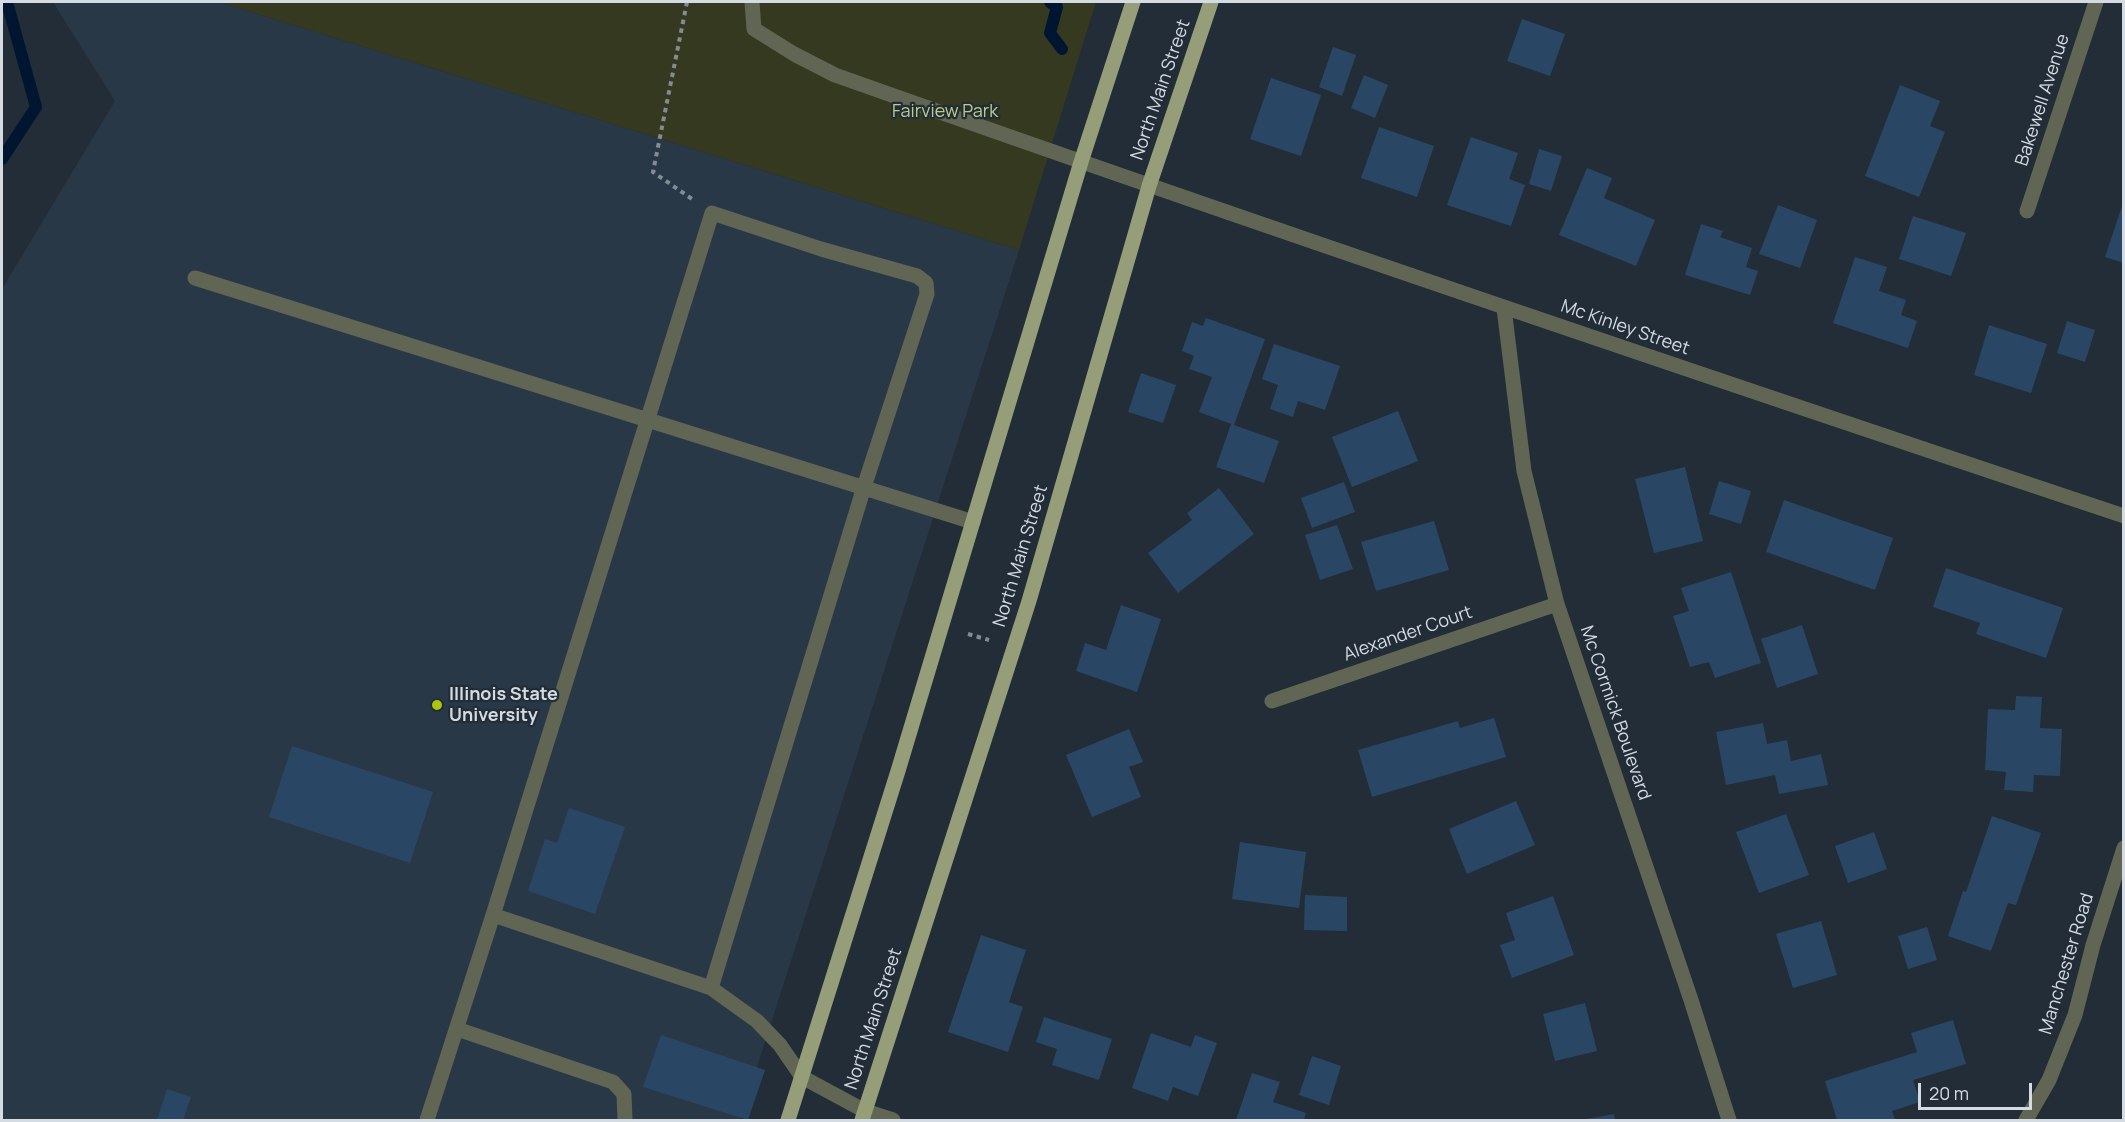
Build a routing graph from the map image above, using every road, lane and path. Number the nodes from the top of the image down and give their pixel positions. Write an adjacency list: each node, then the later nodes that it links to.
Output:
1 (687, 2): 9 (path)
2 (752, 2): 6 (street, Mc Kinley Street)
3 (1133, 2): 6 (main road)
4 (1211, 2): 7 (main road, North Main Street)
5 (2096, 2): 8 (street, Bakewell Avenue)
6 (1081, 162): 7 (street, Mc Kinley Street); 15 (main road)
7 (1149, 186): 11 (street, Mc Kinley Street); 25 (main road, North Main Street)
8 (2027, 211)
9 (712, 213): 12 (street); 13 (street)
10 (195, 278): 12 (street)
11 (1504, 308): 14 (street, Mc Kinley Street); 16 (street, Mc Cormick Boulevard)
12 (648, 420): 13 (street); 21 (street)
13 (864, 487): 15 (street); 22 (street)
14 (2124, 516)
15 (973, 522): 24 (main road)
16 (1557, 604): 19 (street, Alexander Court); 30 (street, Mc Cormick Boulevard)
17 (968, 634): 18 (path)
18 (995, 642)
19 (1272, 701)
20 (2124, 848): 31 (street, Manchester Road)
21 (494, 915): 22 (street); 23 (street)
22 (711, 988): 24 (street)
23 (456, 1029): 26 (street); 27 (street)
24 (802, 1077): 25 (street); 28 (main road)
25 (864, 1116): 29 (street)
26 (427, 1120)
27 (625, 1120)
28 (788, 1120)
29 (893, 1120)
30 (1729, 1120)
31 (2026, 1120)

